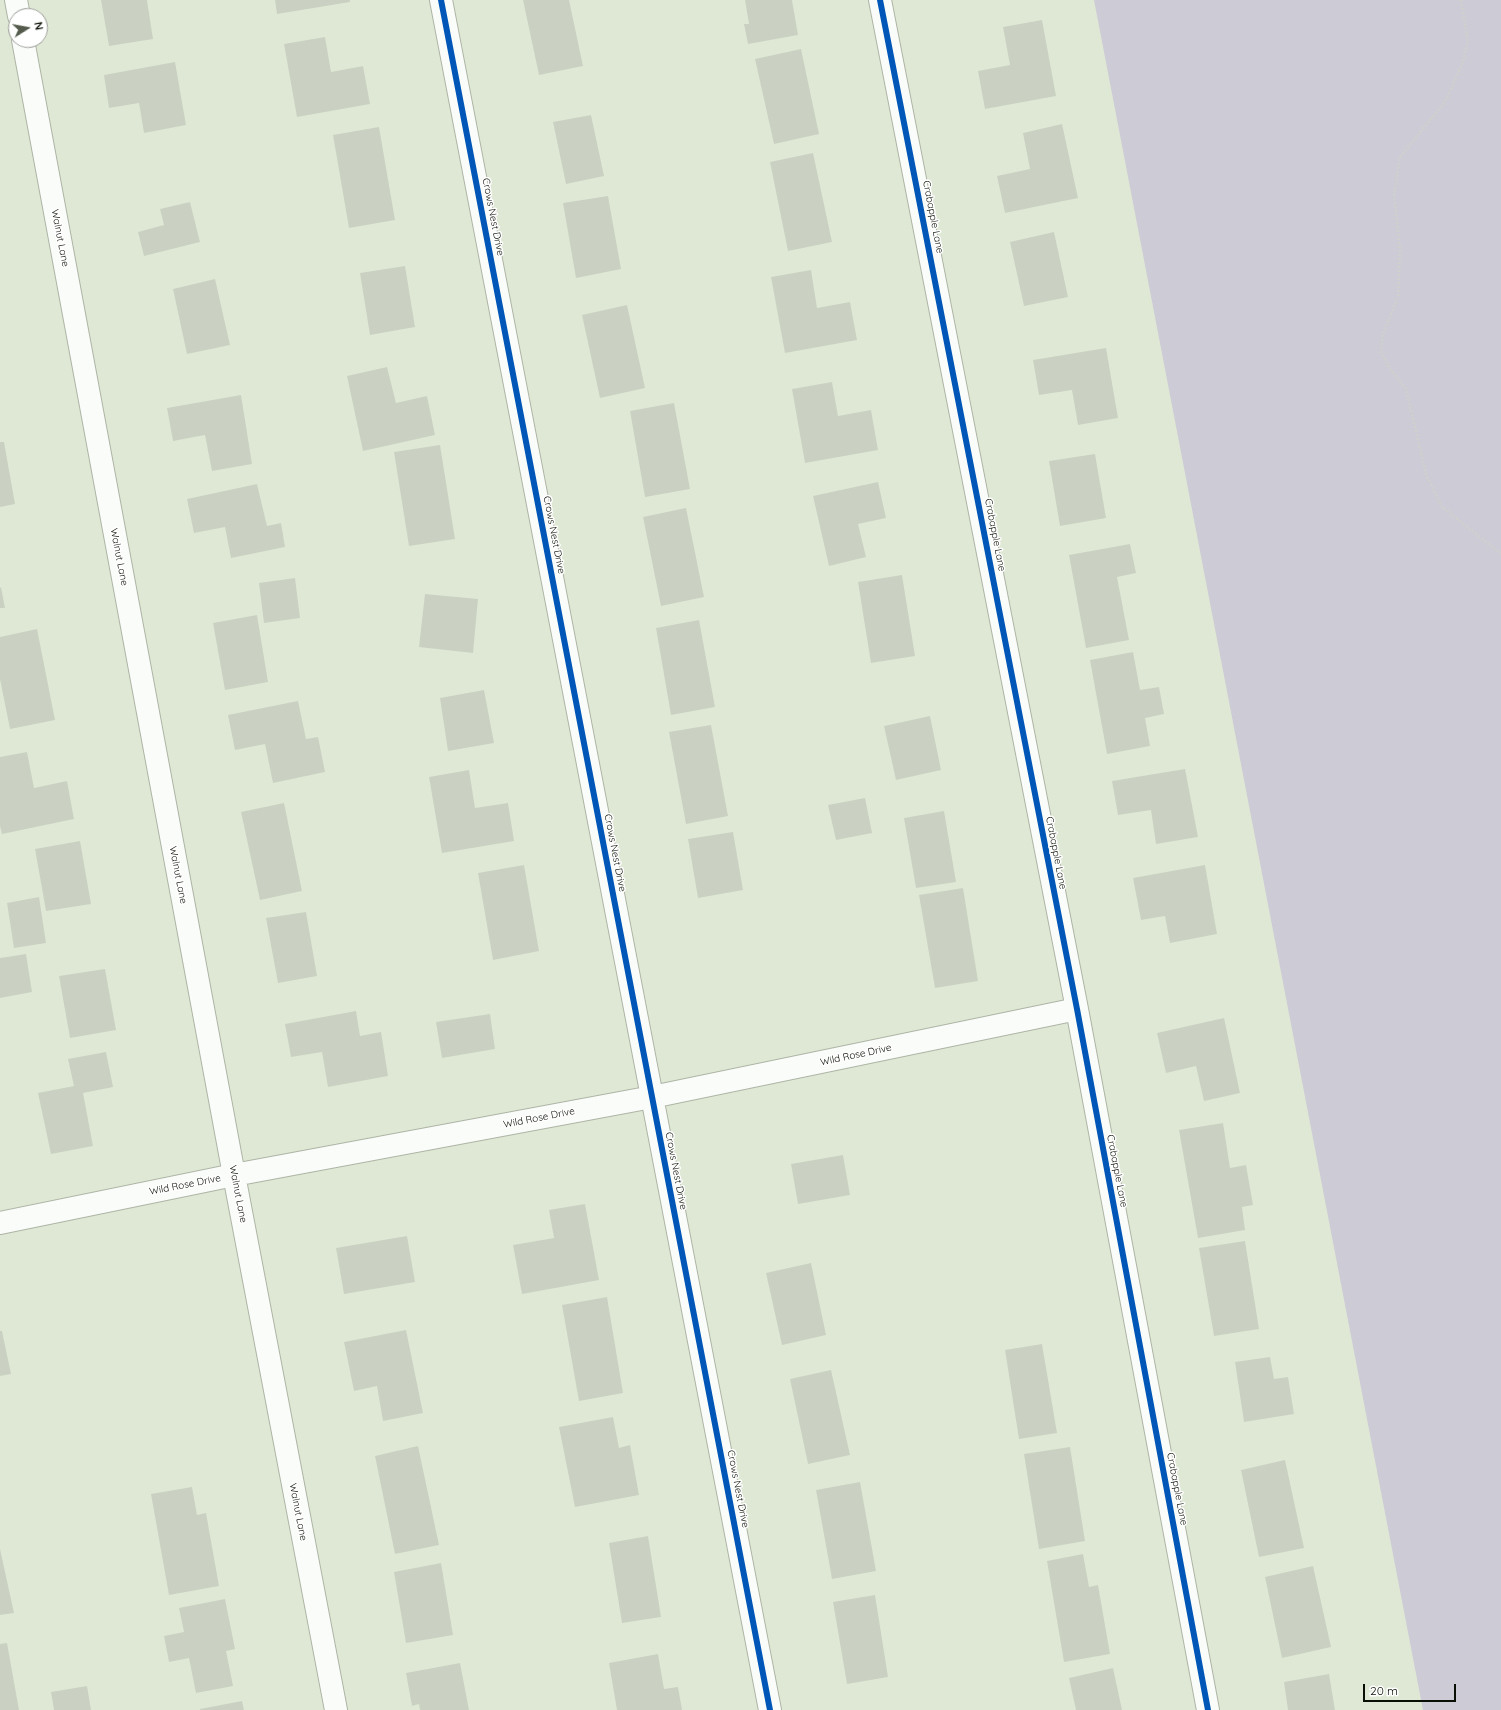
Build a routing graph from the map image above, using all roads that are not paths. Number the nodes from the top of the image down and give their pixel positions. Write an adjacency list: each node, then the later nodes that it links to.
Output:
1 (441, 0): 5 (street, Crows Nest Drive)
2 (880, 0): 4 (street, Crabapple Lane)
3 (24, 48): 6 (street, Walnut Lane)
4 (1076, 1009): 5 (street, Wild Rose Drive); 10 (street, Crabapple Lane)
5 (652, 1097): 6 (street, Wild Rose Drive); 9 (street, Crows Nest Drive)
6 (234, 1175): 7 (street, Wild Rose Drive); 8 (street, Walnut Lane)
7 (0, 1223)
8 (336, 1710)
9 (770, 1710)
10 (1208, 1710)

